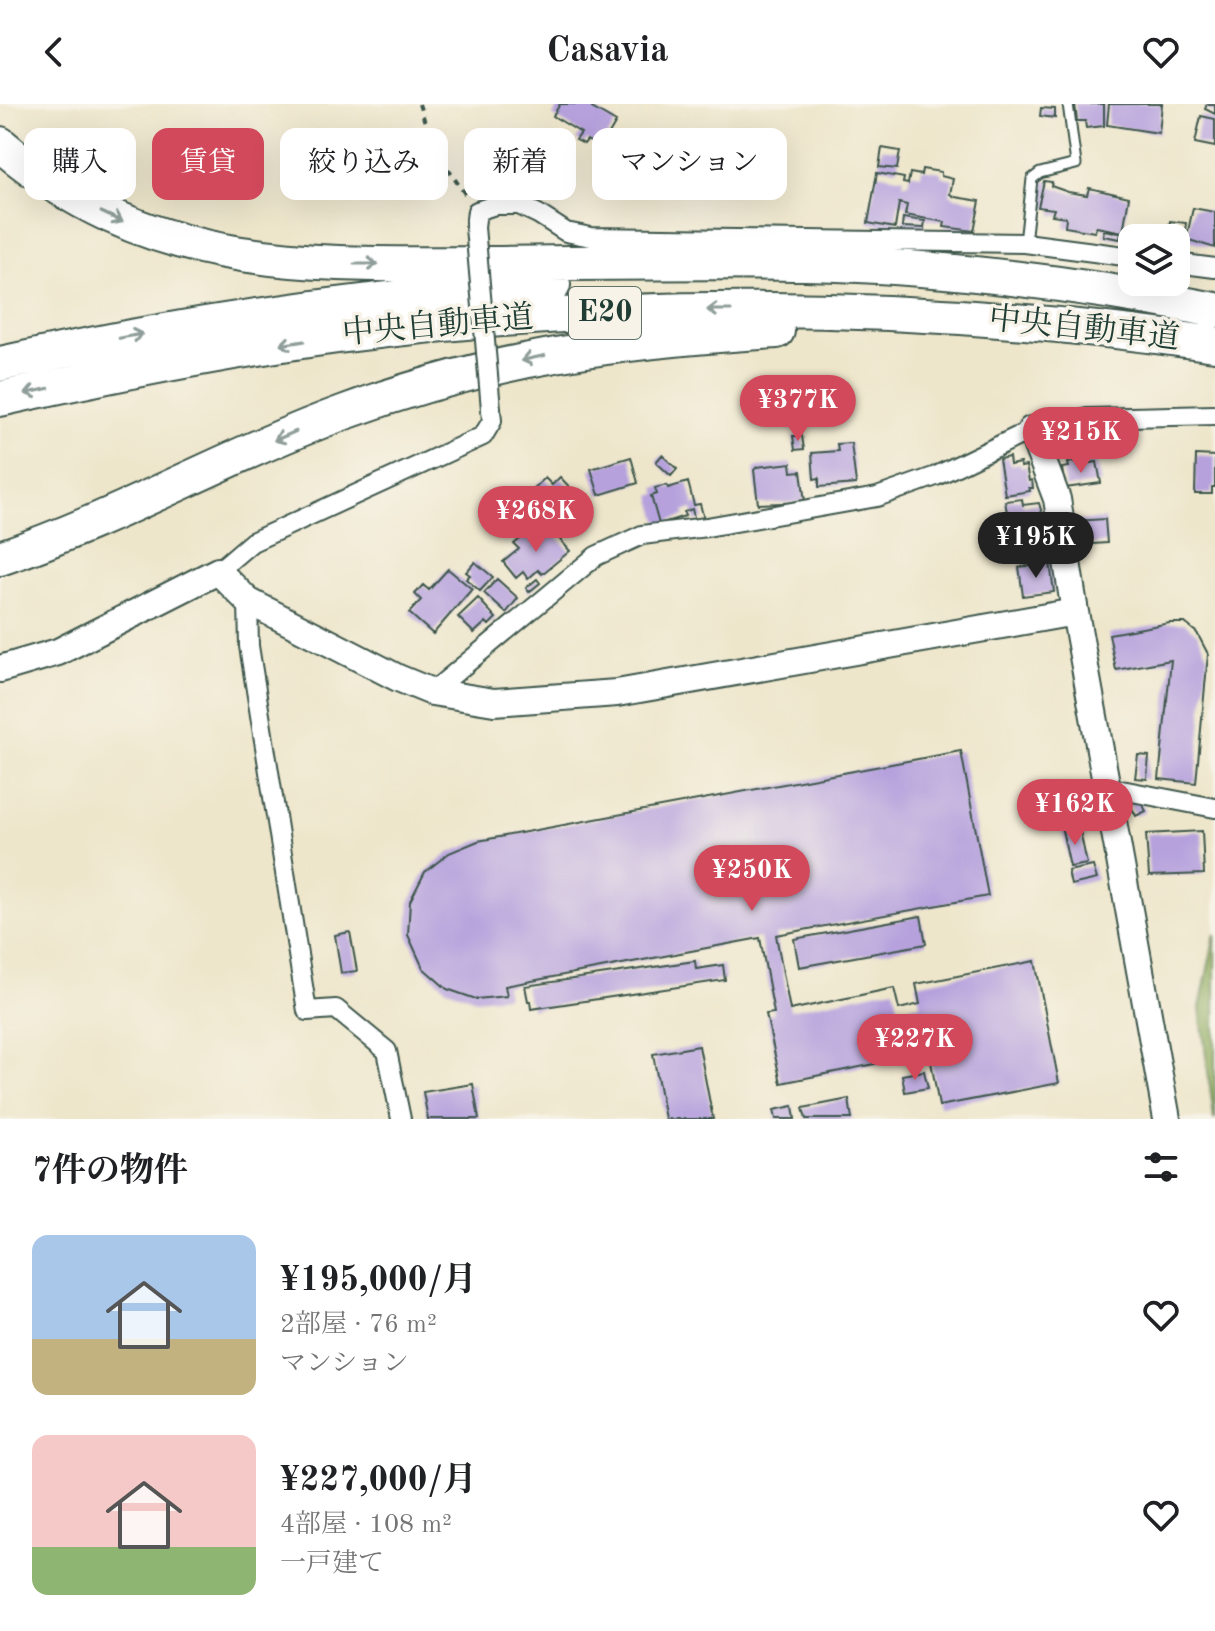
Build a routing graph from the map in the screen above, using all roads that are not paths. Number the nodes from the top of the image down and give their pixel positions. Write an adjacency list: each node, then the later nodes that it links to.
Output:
1 (1068, 104): 3 (lane)
2 (0, 144): 7 (highway, one-way to 7)
3 (1025, 243): 4 (street); 16 (street, bridge)
4 (1118, 255)
5 (1190, 265): 6 (street)
6 (1215, 268)
7 (1215, 311): 10 (highway, 中央自動車道 / E20, one-way to 7)
8 (1141, 333): 9 (highway, 中央自動車道 / E20); 11 (highway, 中央自動車道 / E20, one-way to 11); 14 (highway, one-way to 14)
9 (1215, 344)
10 (0, 364)
11 (0, 399)
12 (1215, 415): 13 (street)
13 (1031, 430): 19 (street); 21 (street)
14 (231, 460): 15 (highway); 17 (highway)
15 (0, 558)
16 (218, 571): 18 (street); 20 (street)
17 (0, 583)
18 (248, 601): 21 (street); 24 (street)
19 (1075, 612): 21 (street); 22 (street)
20 (0, 669)
21 (432, 692)
22 (1106, 787): 23 (street); 25 (street)
23 (1215, 808)
24 (401, 1119)
25 (1167, 1119)

